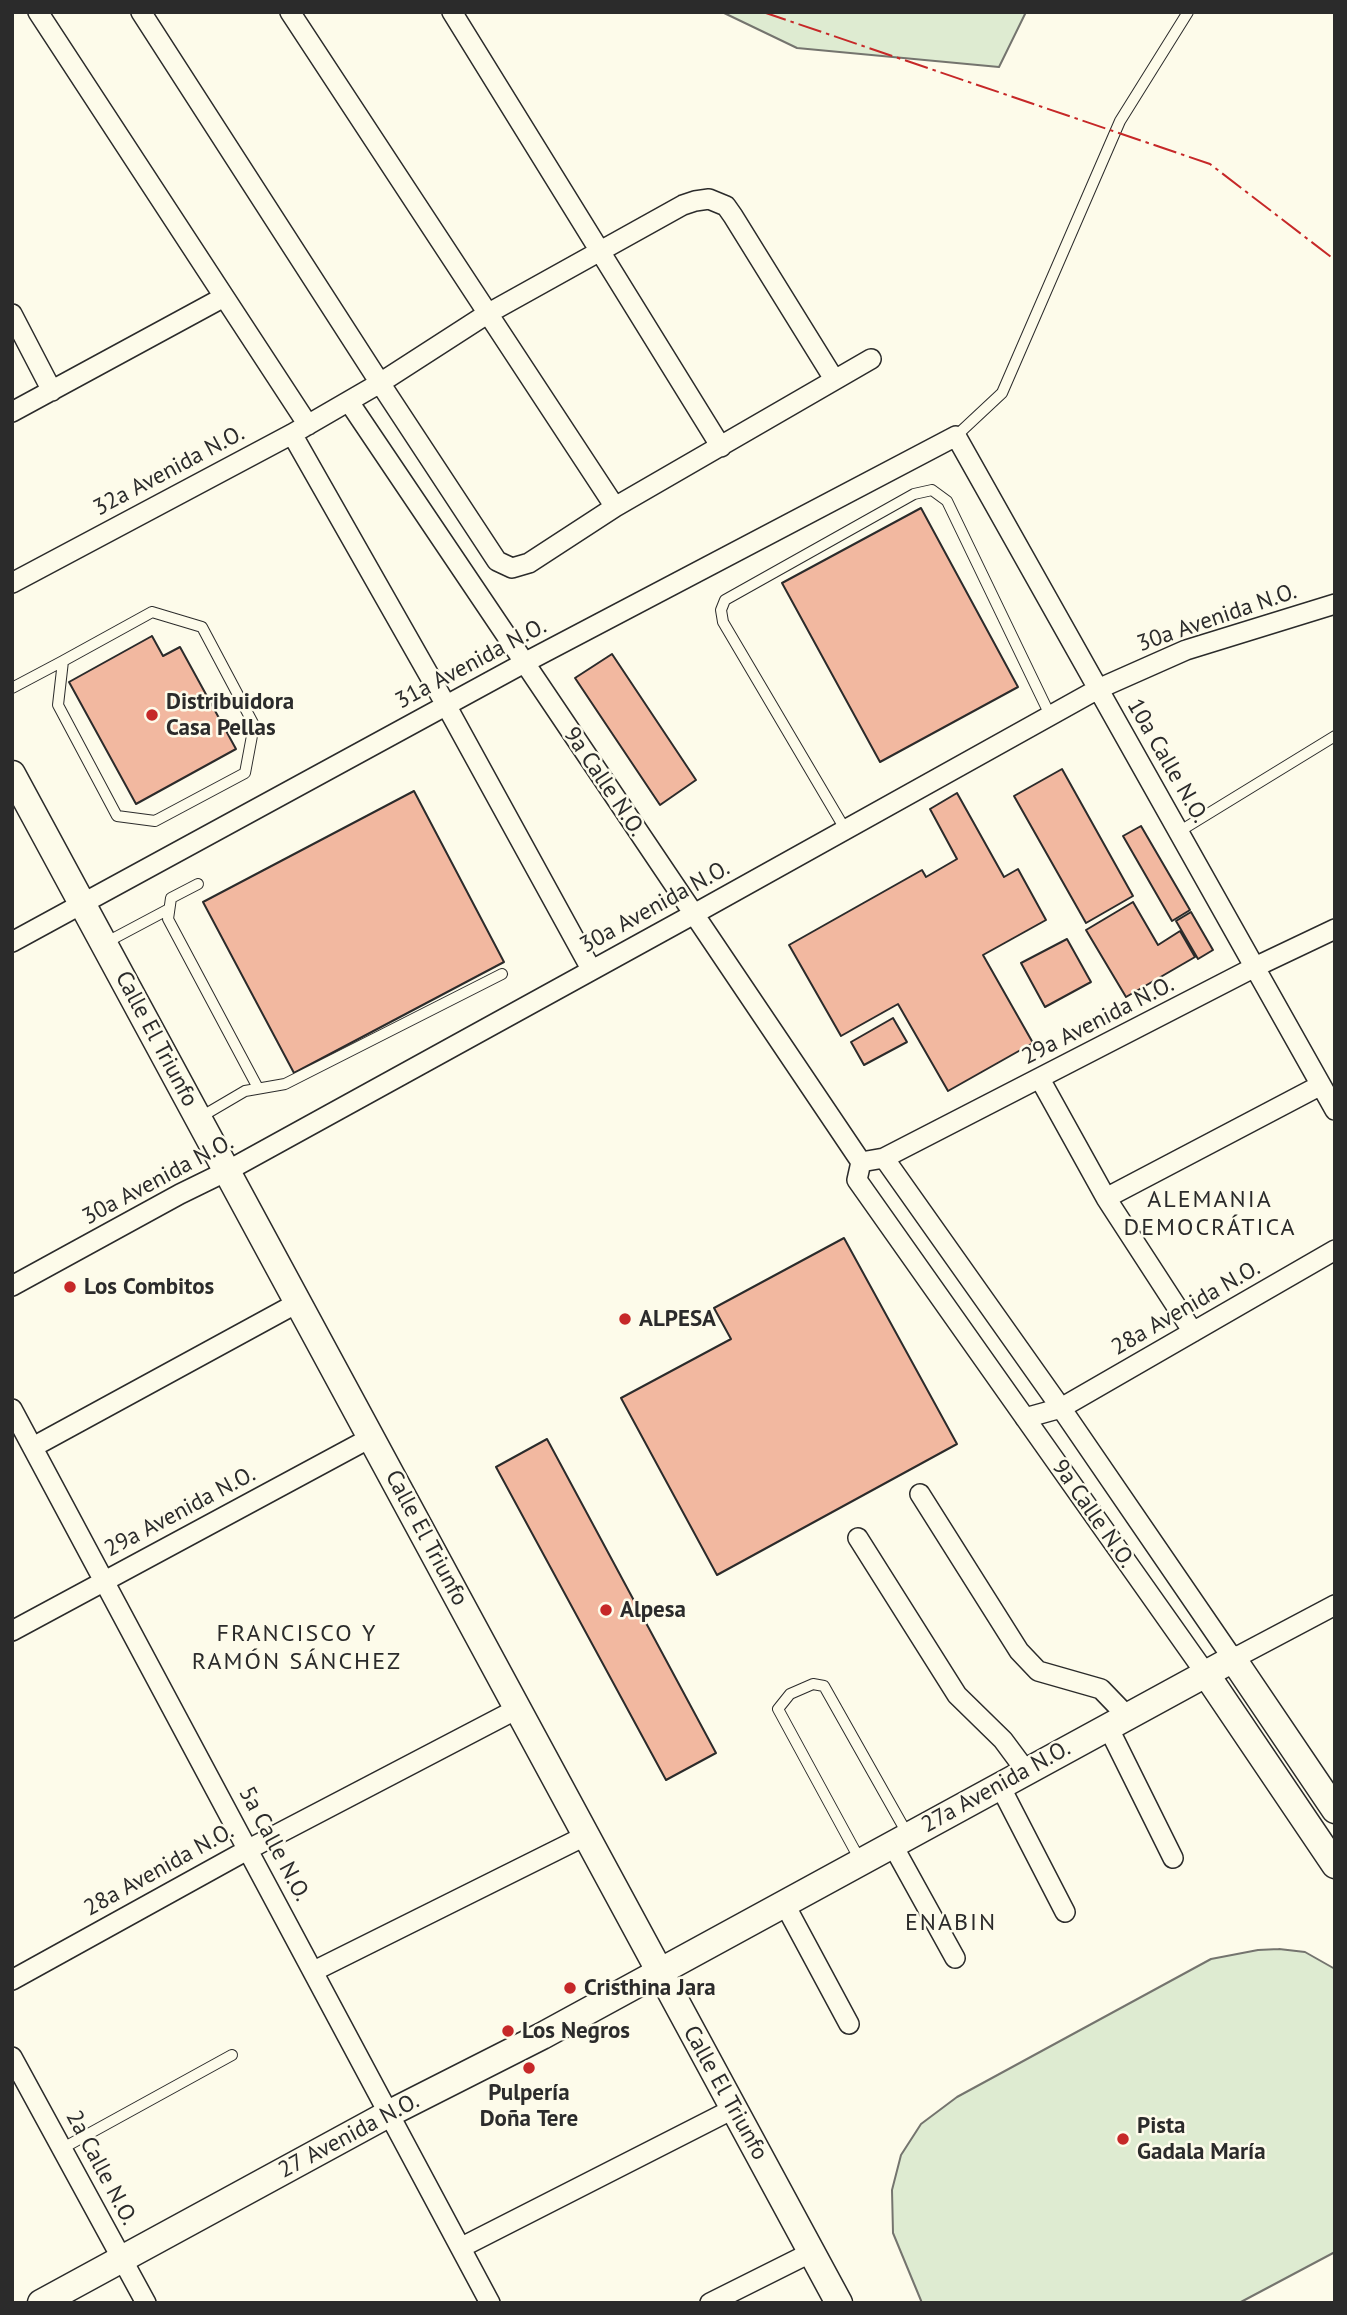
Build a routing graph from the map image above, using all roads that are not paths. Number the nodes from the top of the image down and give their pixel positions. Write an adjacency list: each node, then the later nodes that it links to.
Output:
1 (38, 12): 7 (street)
2 (141, 12): 12 (street)
3 (289, 12): 9 (street)
4 (452, 12): 6 (street)
5 (1188, 12): 17 (lane)
6 (601, 250): 9 (street, 32a Avenida N.O.); 11 (street, 32a Avenida N.O.); 18 (street)
7 (224, 297): 13 (street); 16 (street)
8 (12, 314): 13 (street)
9 (487, 314): 12 (street, 32a Avenida N.O.); 19 (street)
10 (871, 359): 11 (street)
11 (834, 379): 18 (street)
12 (380, 383): 14 (street, 32a Avenida N.O.); 19 (street)
13 (52, 391): 15 (street)
14 (349, 402): 16 (street, 32a Avenida N.O.); 23 (street, 9a Calle N.O.)
15 (12, 412)
16 (300, 429): 20 (street, 32a Avenida N.O.); 26 (street)
17 (956, 436): 23 (street, 31a Avenida N.O.); 25 (street, 10a Calle N.O.)
18 (721, 447): 19 (street)
19 (615, 507)
20 (12, 583)
21 (1335, 604): 25 (street, 30a Avenida N.O.)
22 (63, 661): 22 (lane); 24 (lane)
23 (524, 663): 26 (street, 31a Avenida N.O.); 35 (street, 9a Calle N.O.)
24 (12, 688)
25 (1098, 689): 27 (street, 30a Avenida N.O.); 31 (street, 10a Calle N.O.)
26 (446, 705): 33 (street, 31a Avenida N.O.); 40 (street)
27 (1050, 715): 30 (street, 30a Avenida N.O.); 30 (lane)
28 (1335, 736): 31 (lane)
29 (12, 774): 33 (main road, Calle El Triunfo)
30 (845, 829): 35 (street, 30a Avenida N.O.)
31 (1180, 831): 39 (street, 10a Calle N.O.)
32 (198, 884): 34 (lane)
33 (83, 902): 37 (street, 31a Avenida N.O.); 38 (main road, Calle El Triunfo)
34 (169, 909): 38 (lane); 44 (lane)
35 (694, 914): 40 (street, 30a Avenida N.O.); 48 (street, 9a Calle N.O.)
36 (1335, 929): 39 (street, 29a Avenida N.O.)
37 (12, 942)
38 (104, 943): 46 (main road, Calle El Triunfo)
39 (1255, 967): 42 (street, 29a Avenida N.O.); 43 (street, 10a Calle N.O.)
40 (591, 969): 49 (street, 30a Avenida N.O.)
41 (502, 974): 44 (lane)
42 (1040, 1079): 47 (street, 29a Avenida N.O.); 50 (street)
43 (1321, 1085): 45 (street, 10a Calle N.O.); 50 (street)
44 (258, 1088): 46 (lane)
45 (1335, 1110)
46 (198, 1118): 49 (main road, Calle El Triunfo)
47 (884, 1158): 48 (street); 55 (street, 9a Calle N.O.)
48 (861, 1162): 57 (street, 9a Calle N.O.)
49 (227, 1171): 52 (street, 30a Avenida N.O.); 53 (main road, Calle El Triunfo)
50 (1105, 1198): 54 (street)
51 (1335, 1250): 54 (street, 28a Avenida N.O.)
52 (12, 1286)
53 (299, 1302): 58 (main road, Calle El Triunfo); 59 (street)
54 (1194, 1332): 55 (street, 28a Avenida N.O.)
55 (1061, 1408): 57 (street, 28a Avenida N.O.); 65 (street, 9a Calle N.O.)
56 (12, 1409): 59 (street, 5a Calle N.O.)
57 (1026, 1418): 66 (street, 9a Calle N.O.)
58 (372, 1437): 62 (street, 29a Avenida N.O.); 67 (main road, Calle El Triunfo)
59 (33, 1447): 62 (street, 5a Calle N.O.)
60 (920, 1494): 68 (street)
61 (858, 1538): 69 (street)
62 (105, 1580): 64 (street, 29a Avenida N.O.); 74 (street, 5a Calle N.O.)
63 (1335, 1605): 65 (street, 27a Avenida N.O.)
64 (12, 1630)
65 (1233, 1659): 66 (main road, 27a Avenida N.O.); 71 (main road, 9a Calle N.O.)
66 (1206, 1674): 68 (main road, 27a Avenida N.O.); 77 (main road, 9a Calle N.O.)
67 (517, 1709): 72 (main road, Calle El Triunfo); 74 (street, 28a Avenida N.O.)
68 (1118, 1721): 69 (main road, 27a Avenida N.O.); 75 (street)
69 (1026, 1771): 70 (main road, 27a Avenida N.O.)
70 (1000, 1786): 73 (main road, 27a Avenida N.O.); 79 (street)
71 (1333, 1802)
72 (585, 1836): 81 (main road, Calle El Triunfo); 82 (street)
73 (900, 1840): 76 (main road, 27a Avenida N.O.); 76 (lane); 80 (street)
74 (248, 1849): 82 (street, 5a Calle N.O.); 83 (street, 28a Avenida N.O.)
75 (1173, 1858)
76 (861, 1861): 78 (main road, 27a Avenida N.O.)
77 (1335, 1865)
78 (785, 1903): 81 (main road, 27a Avenida N.O.); 84 (street)
79 (1065, 1912)
80 (956, 1958)
81 (658, 1971): 87 (main road, Calle El Triunfo); 88 (main road, 27 Avenida N.O.)
82 (314, 1972): 88 (street, 5a Calle N.O.)
83 (12, 1980)
84 (849, 2024)
85 (232, 2055): 89 (lane)
86 (12, 2057): 89 (street, 2a Calle N.O.)
87 (733, 2109): 90 (street); 91 (main road, Calle El Triunfo)
88 (390, 2113): 90 (street, 5a Calle N.O.); 92 (main road, 27 Avenida N.O.)
89 (63, 2148): 92 (street, 2a Calle N.O.)
90 (462, 2247): 95 (street, 5a Calle N.O.)
91 (812, 2252): 96 (street); 97 (main road, Calle El Triunfo)
92 (122, 2259): 93 (main road, 27 Avenida N.O.); 94 (street, 2a Calle N.O.)
93 (41, 2303)
94 (146, 2303)
95 (490, 2303)
96 (710, 2303)
97 (839, 2303)

